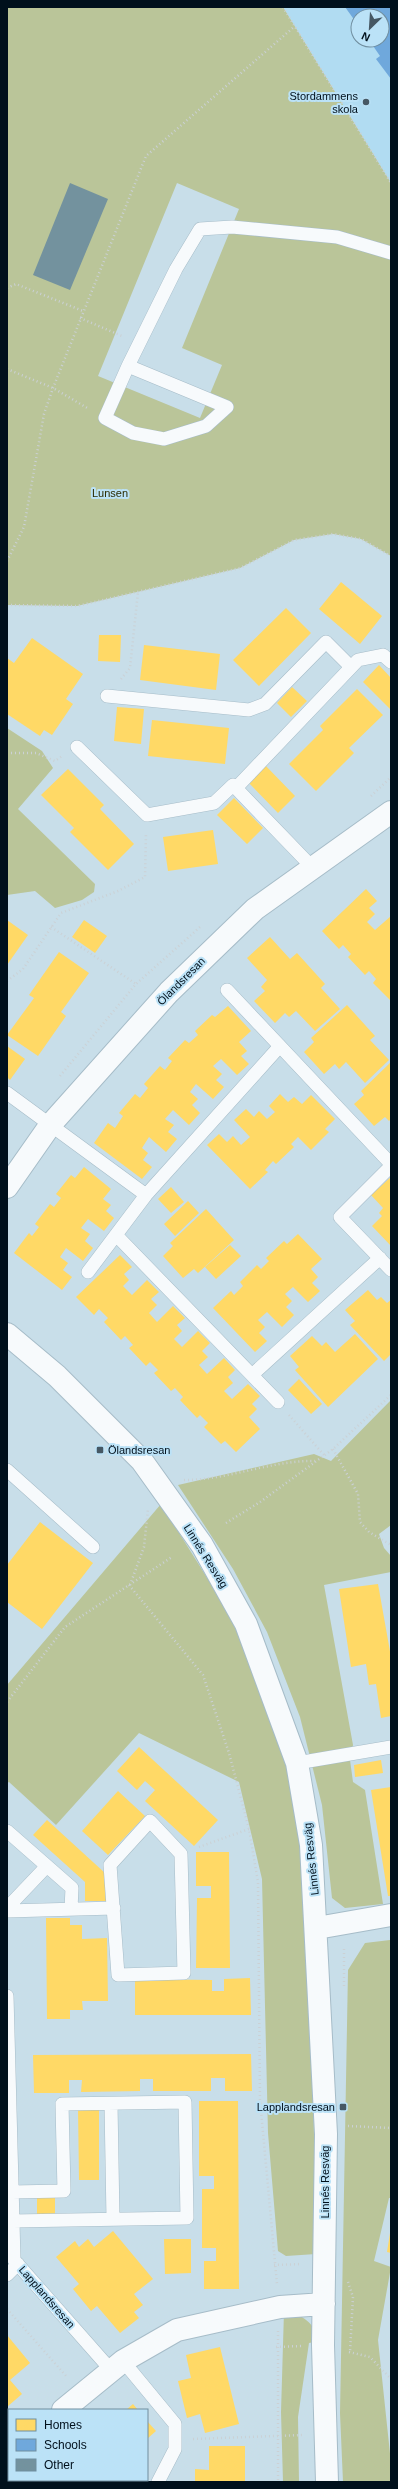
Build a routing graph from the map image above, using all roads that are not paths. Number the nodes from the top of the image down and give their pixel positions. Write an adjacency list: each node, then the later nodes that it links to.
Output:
1 (391, 253): 2 (lane)
2 (128, 366): 2 (lane)
3 (391, 662): 4 (lane)
4 (351, 667): 5 (lane); 7 (lane)
5 (107, 696)
6 (77, 747): 7 (lane)
7 (236, 788): 9 (lane)
8 (391, 812): 9 (street, Ölandsresan)
9 (313, 868): 13 (street, Ölandsresan)
10 (226, 990): 11 (lane)
11 (280, 1046): 14 (lane); 16 (lane)
12 (7, 1093): 13 (lane)
13 (51, 1124): 15 (street, Ölandsresan); 16 (lane)
14 (391, 1165): 18 (lane)
15 (7, 1187)
16 (146, 1195): 17 (lane)
17 (116, 1235): 20 (lane); 22 (lane)
18 (380, 1258): 19 (lane); 22 (lane)
19 (391, 1270)
20 (88, 1272)
21 (7, 1334): 27 (street, Linnés Resväg)
22 (252, 1375): 23 (lane)
23 (278, 1402)
24 (7, 1470): 25 (lane)
25 (93, 1546)
26 (391, 1747): 27 (lane)
27 (297, 1763): 34 (street, Linnés Resväg)
28 (7, 1831): 29 (lane)
29 (46, 1866): 31 (lane); 32 (lane)
30 (114, 1908): 30 (lane); 31 (lane)
31 (71, 1909): 32 (lane)
32 (7, 1910)
33 (391, 1915): 34 (street)
34 (317, 1928): 45 (street, Linnés Resväg)
35 (7, 1996): 36 (lane, Lapplandsresan)
36 (7, 2014): 38 (lane, Lapplandsresan)
37 (111, 2104): 40 (lane); 41 (lane); 41 (lane)
38 (9, 2121): 39 (lane, Lapplandsresan)
39 (9, 2166): 40 (lane, Lapplandsresan)
40 (12, 2192): 42 (lane, Lapplandsresan)
41 (113, 2219): 42 (lane)
42 (13, 2221): 43 (lane, Lapplandsresan)
43 (18, 2264): 44 (lane); 46 (lane, Lapplandsresan)
44 (7, 2275)
45 (324, 2304): 46 (street); 49 (street, Linnés Resväg)
46 (117, 2365): 47 (street); 48 (lane, Lapplandsresan)
47 (64, 2409)
48 (158, 2482)
49 (327, 2482)

